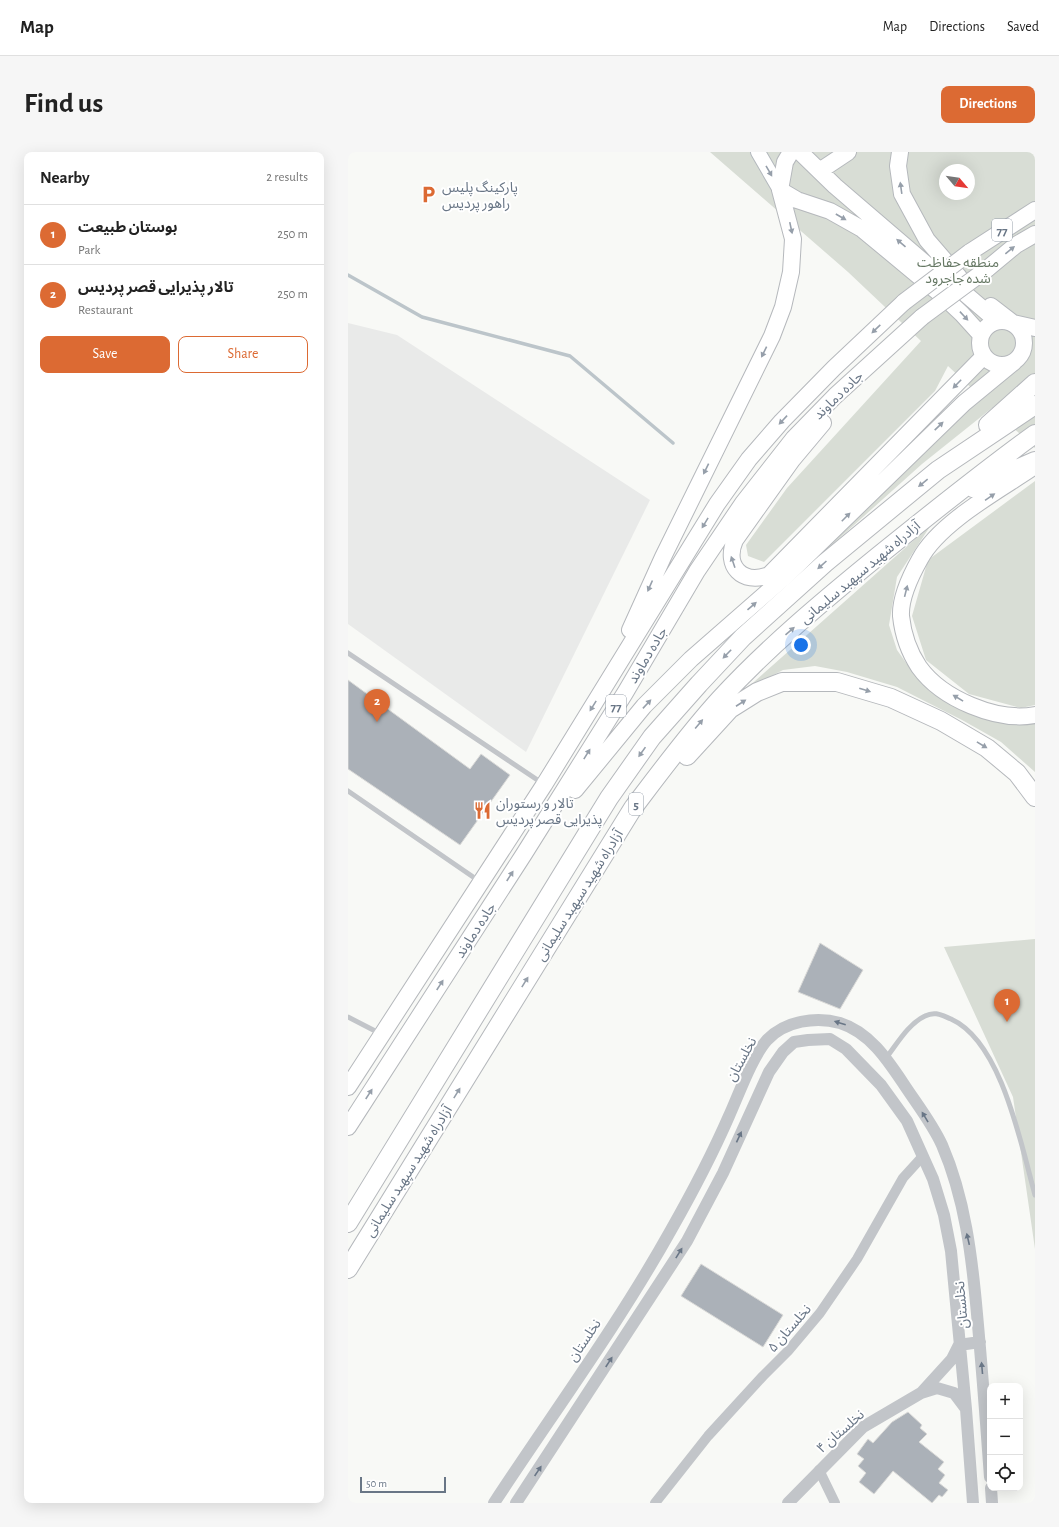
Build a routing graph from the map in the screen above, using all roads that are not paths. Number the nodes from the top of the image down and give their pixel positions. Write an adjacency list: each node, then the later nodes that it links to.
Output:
1 (758, 152): 7 (main road, one-way to 7)
2 (791, 152): 7 (highway)
3 (800, 152): 6 (highway)
4 (848, 152): 6 (highway)
5 (900, 152): 11 (highway, one-way to 5)
6 (820, 170): 10 (highway, one-way to 6)
7 (780, 190): 13 (highway, one-way to 13); 25 (highway, one-way to 25)
8 (1035, 210): 25 (highway, جاده دماوند / 77, one-way to 25, bridge)
9 (1035, 234): 15 (highway, جاده دماوند / 77, one-way to 9, bridge)
10 (997, 320): 11 (highway); 13 (highway)
11 (1013, 323): 12 (highway); 16 (highway)
12 (1035, 328)
13 (981, 335): 14 (highway)
14 (984, 356): 15 (highway, one-way to 15); 16 (highway)
15 (874, 360): 31 (highway, جاده دماوند / 77, one-way to 15)
16 (1014, 362): 31 (highway, one-way to 16)
17 (1035, 383): 22 (highway)
18 (1035, 405): 22 (highway, آزادراه شهید سپهبد سلیمانی / 5)
19 (1035, 434): 23 (highway, آزادراه شهید سپهبد سلیمانی / 5)
20 (1035, 461): 23 (highway)
21 (1035, 466): 26 (highway, one-way to 21)
22 (938, 470): 40 (highway, آزادراه شهید سپهبد سلیمانی / 5, one-way to 40)
23 (949, 499): 30 (highway, آزادراه شهید سپهبد سلیمانی / 5, one-way to 23)
24 (348, 653): 27 (lane)
25 (602, 690): 27 (highway, جاده دماوند / 77, one-way to 27)
26 (1035, 715)
27 (544, 785): 32 (highway, جاده دماوند / 77)
28 (348, 791): 32 (lane)
29 (1035, 797): 30 (highway, one-way to 29)
30 (633, 808): 41 (highway, آزادراه شهید سپهبد سلیمانی / 5, one-way to 30)
31 (524, 854): 37 (highway, جاده دماوند / 77, one-way to 31)
32 (482, 883): 34 (highway, جاده دماوند / 77)
33 (348, 1017): 34 (lane)
34 (382, 1034): 36 (highway, جاده دماوند / 77)
35 (886, 1058): 39 (lane); 42 (street, نخلستان, one-way to 35); 49 (street, نخلستان, one-way to 49)
36 (348, 1087)
37 (348, 1127)
38 (923, 1156): 43 (street, نخلستان); 50 (street, نخلستان, one-way to 38); 51 (street, نخلستان ۵)
39 (1035, 1195)
40 (348, 1223)
41 (348, 1269)
42 (980, 1342): 43 (street); 46 (street, نخلستان, one-way to 42)
43 (959, 1345): 44 (street); 45 (street, نخلستان)
44 (921, 1393): 45 (street); 47 (street, نخلستان ۴)
45 (966, 1409): 54 (street, نخلستان)
46 (988, 1455)
47 (819, 1470): 52 (street, نخلستان ۴); 53 (street)
48 (991, 1491): 55 (street)
49 (494, 1503)
50 (516, 1503)
51 (655, 1503)
52 (788, 1503)
53 (835, 1503)
54 (973, 1503)
55 (992, 1503)

